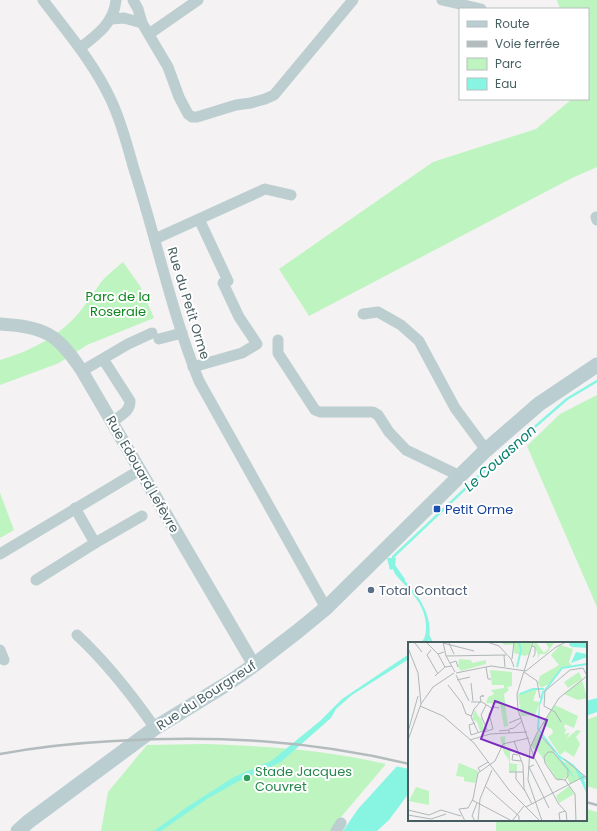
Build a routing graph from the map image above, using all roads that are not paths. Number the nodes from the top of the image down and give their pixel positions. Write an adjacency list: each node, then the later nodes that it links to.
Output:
1 (43, 0): 11 (street, Rue du Petit Orme)
2 (116, 0): 8 (street)
3 (133, 0): 9 (street)
4 (198, 0): 10 (street)
5 (353, 0): 10 (street)
6 (442, 0): 7 (street)
7 (481, 6)
8 (110, 19): 9 (street); 11 (street)
9 (142, 23): 10 (street)
10 (149, 34)
11 (80, 48): 14 (street, Rue du Petit Orme)
12 (291, 195): 13 (street)
13 (199, 219): 14 (street); 21 (street)
14 (155, 239): 17 (street, Rue du Petit Orme)
15 (363, 314): 24 (street)
16 (0, 324): 22 (street, Rue Edouard Lefèvre)
17 (182, 333): 19 (street); 21 (street, Rue du Petit Orme)
18 (278, 340): 26 (street)
19 (103, 359): 22 (street); 23 (street)
20 (597, 365): 24 (main road, Rue du Bourgneuf)
21 (193, 367): 32 (street, Rue du Petit Orme)
22 (82, 370): 23 (street, Rue Edouard Lefèvre)
23 (112, 422): 25 (street, Rue Edouard Lefèvre)
24 (486, 450): 26 (main road, Rue du Bourgneuf)
25 (140, 470): 27 (street); 34 (street, Rue Edouard Lefèvre)
26 (460, 476): 32 (main road, Rue du Bourgneuf)
27 (75, 508): 29 (street); 30 (street)
28 (142, 516): 29 (street)
29 (95, 543): 31 (street)
30 (0, 554)
31 (36, 580)
32 (326, 608): 34 (main road, Rue du Bourgneuf)
33 (78, 635): 35 (street)
34 (254, 665): 35 (main road, Rue du Bourgneuf)
35 (155, 728): 36 (main road, Rue du Bourgneuf)
36 (18, 831)

